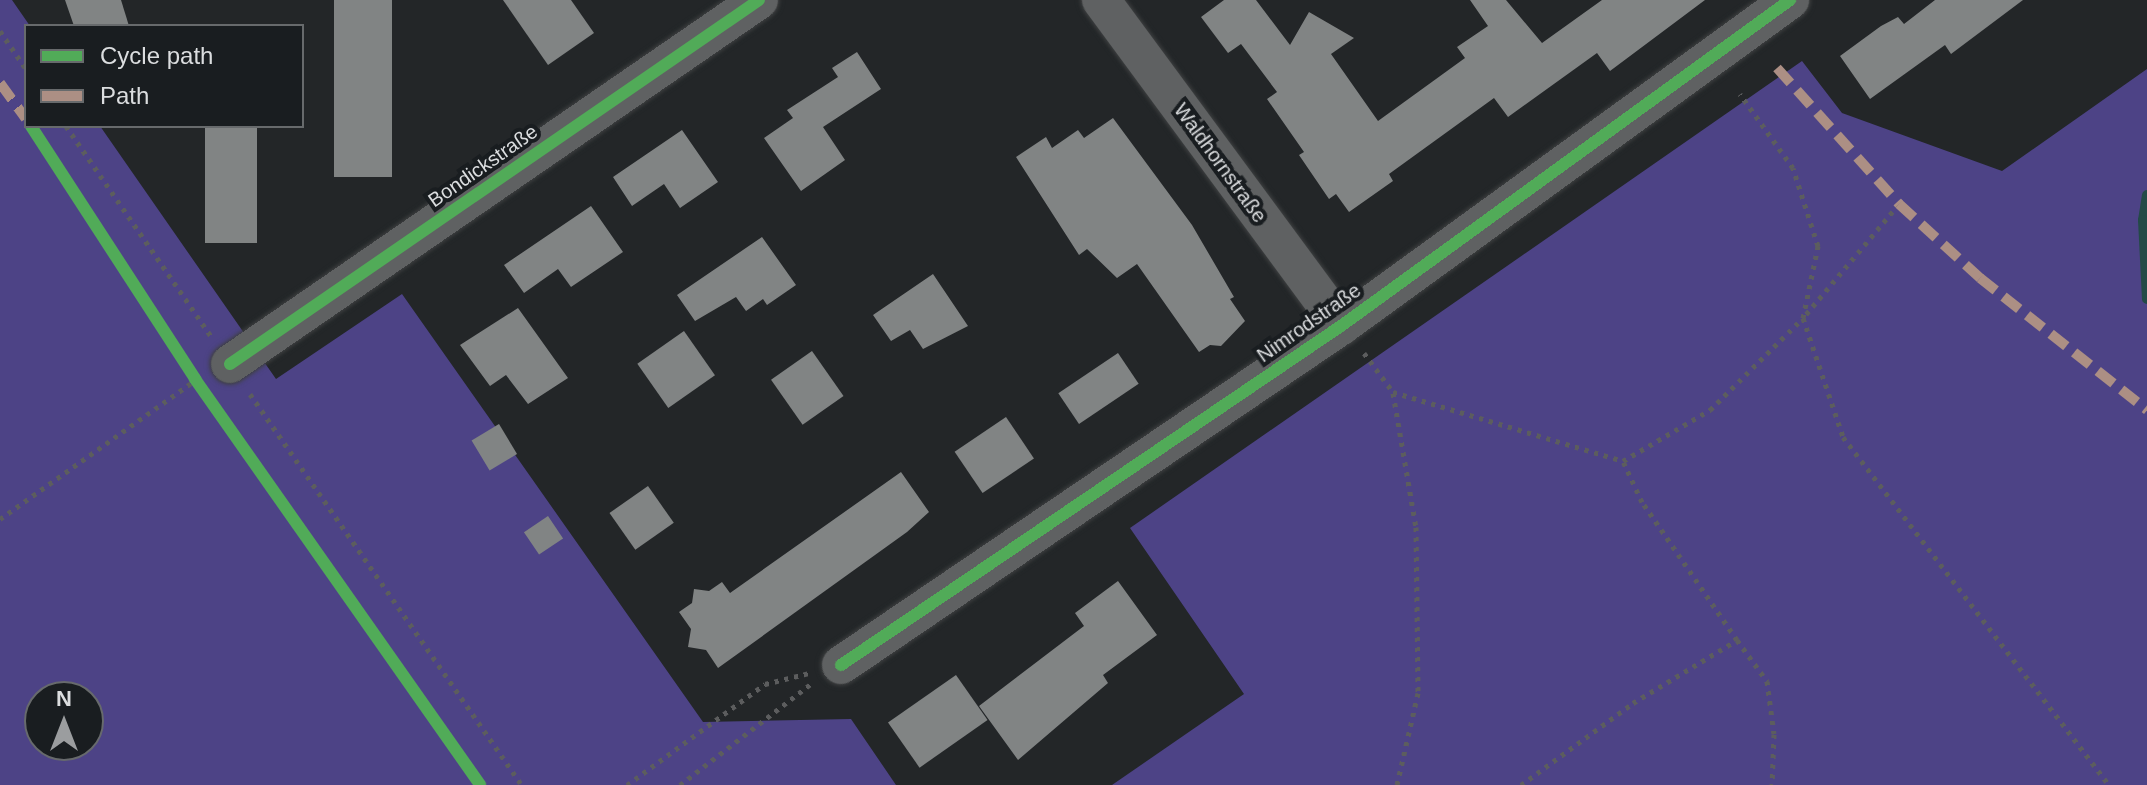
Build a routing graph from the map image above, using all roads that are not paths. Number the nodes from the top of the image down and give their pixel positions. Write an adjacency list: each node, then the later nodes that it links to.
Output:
1 (759, 0): 5 (street, Bondickstraße)
2 (1101, 0): 4 (street, Waldhornstraße)
3 (1790, 0): 4 (street, Nimrodstraße)
4 (1341, 326): 6 (street, Nimrodstraße)
5 (230, 364)
6 (841, 665)

